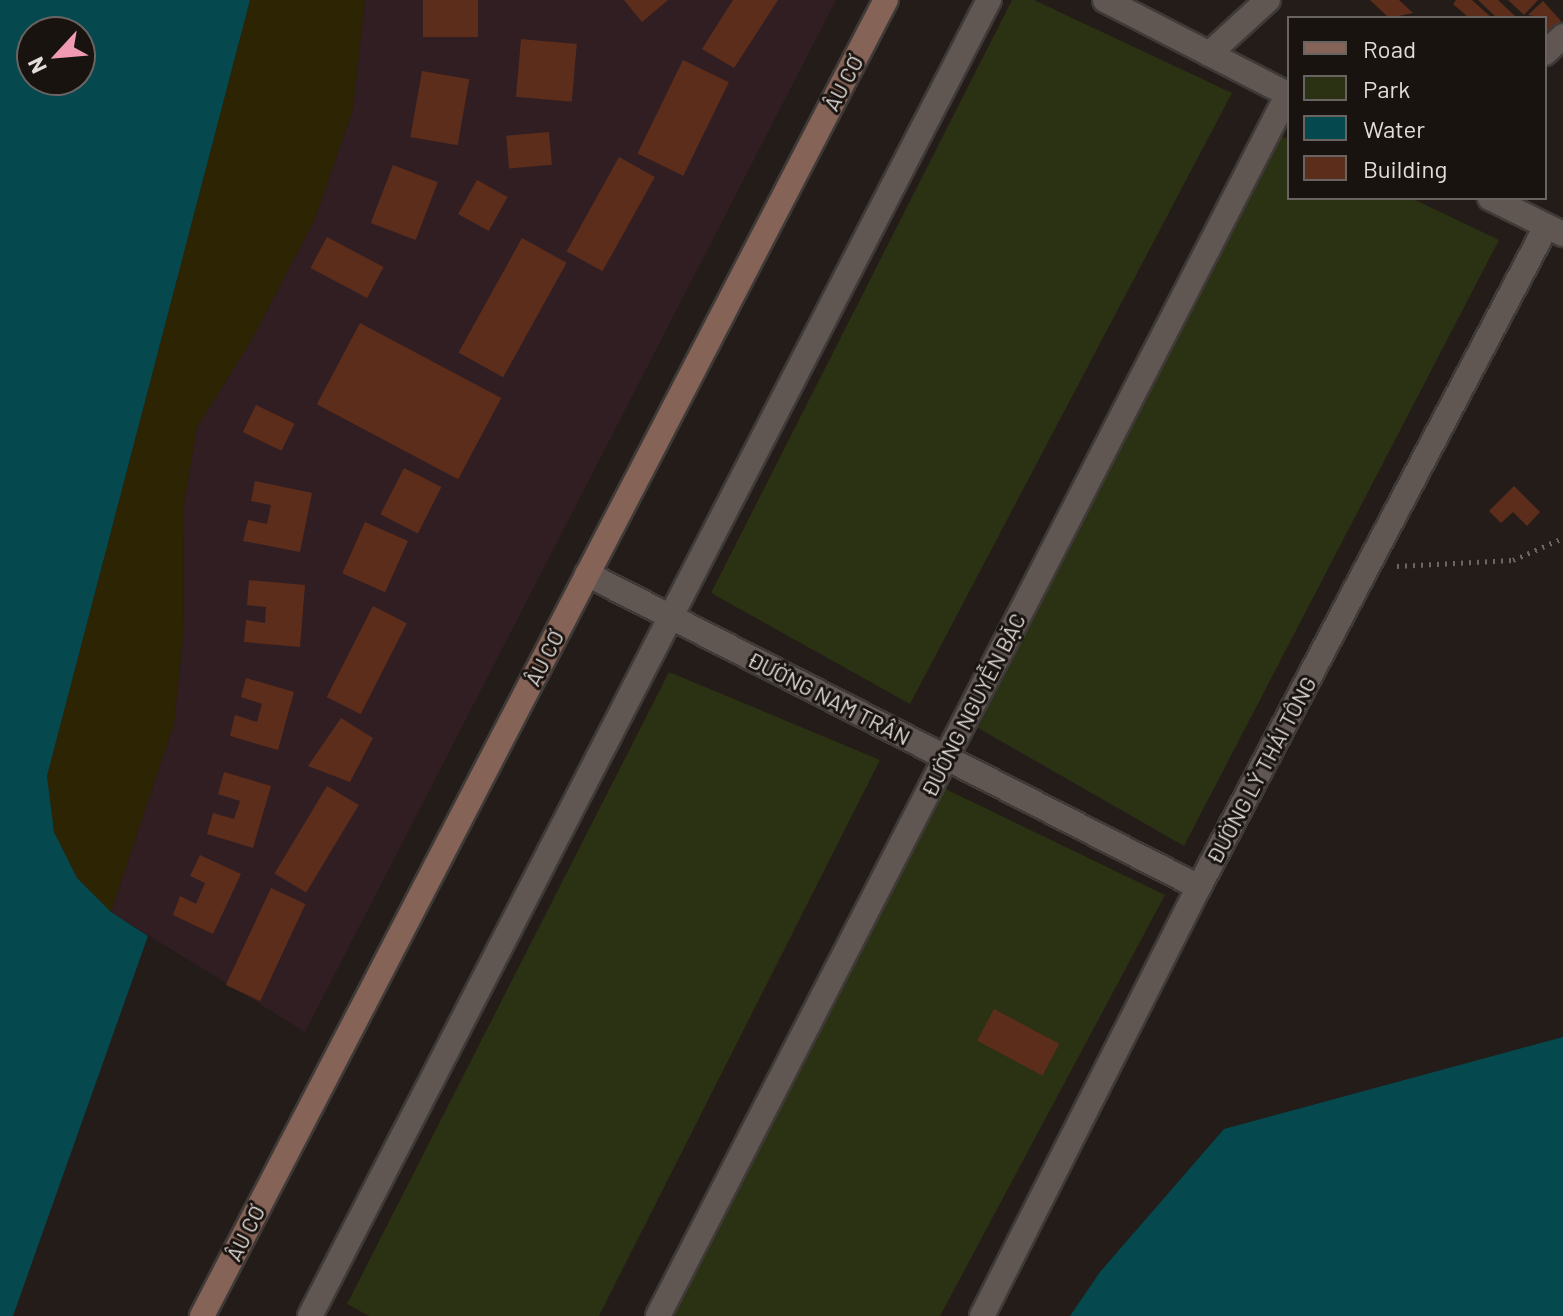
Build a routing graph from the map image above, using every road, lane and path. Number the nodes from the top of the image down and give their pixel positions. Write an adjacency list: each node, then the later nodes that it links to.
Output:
1 (886, 0): 14 (main road, ÂU CƠ)
2 (989, 0): 15 (street)
3 (1105, 0): 7 (street)
4 (1268, 0): 7 (street)
5 (1563, 36): 6 (street)
6 (1547, 51)
7 (1209, 54): 8 (street)
8 (1287, 93)
9 (1287, 96): 16 (street, ĐƯỜNG NGUYỄN BẶC)
10 (1494, 200): 11 (street)
11 (1555, 231): 13 (street, ĐƯỜNG LÝ THÁI TÔNG)
12 (1563, 538): 13 (path)
13 (1367, 568): 17 (street, ĐƯỜNG LÝ THÁI TÔNG)
14 (587, 574): 15 (street, ĐƯỜNG NAM TRÂN); 18 (main road, ÂU CƠ)
15 (670, 617): 16 (street, ĐƯỜNG NAM TRÂN); 19 (street)
16 (946, 758): 17 (street, ĐƯỜNG NAM TRÂN); 20 (street, ĐƯỜNG NGUYỄN BẶC)
17 (1199, 887): 21 (street, ĐƯỜNG LÝ THÁI TÔNG)
18 (202, 1316)
19 (310, 1316)
20 (658, 1316)
21 (982, 1316)

